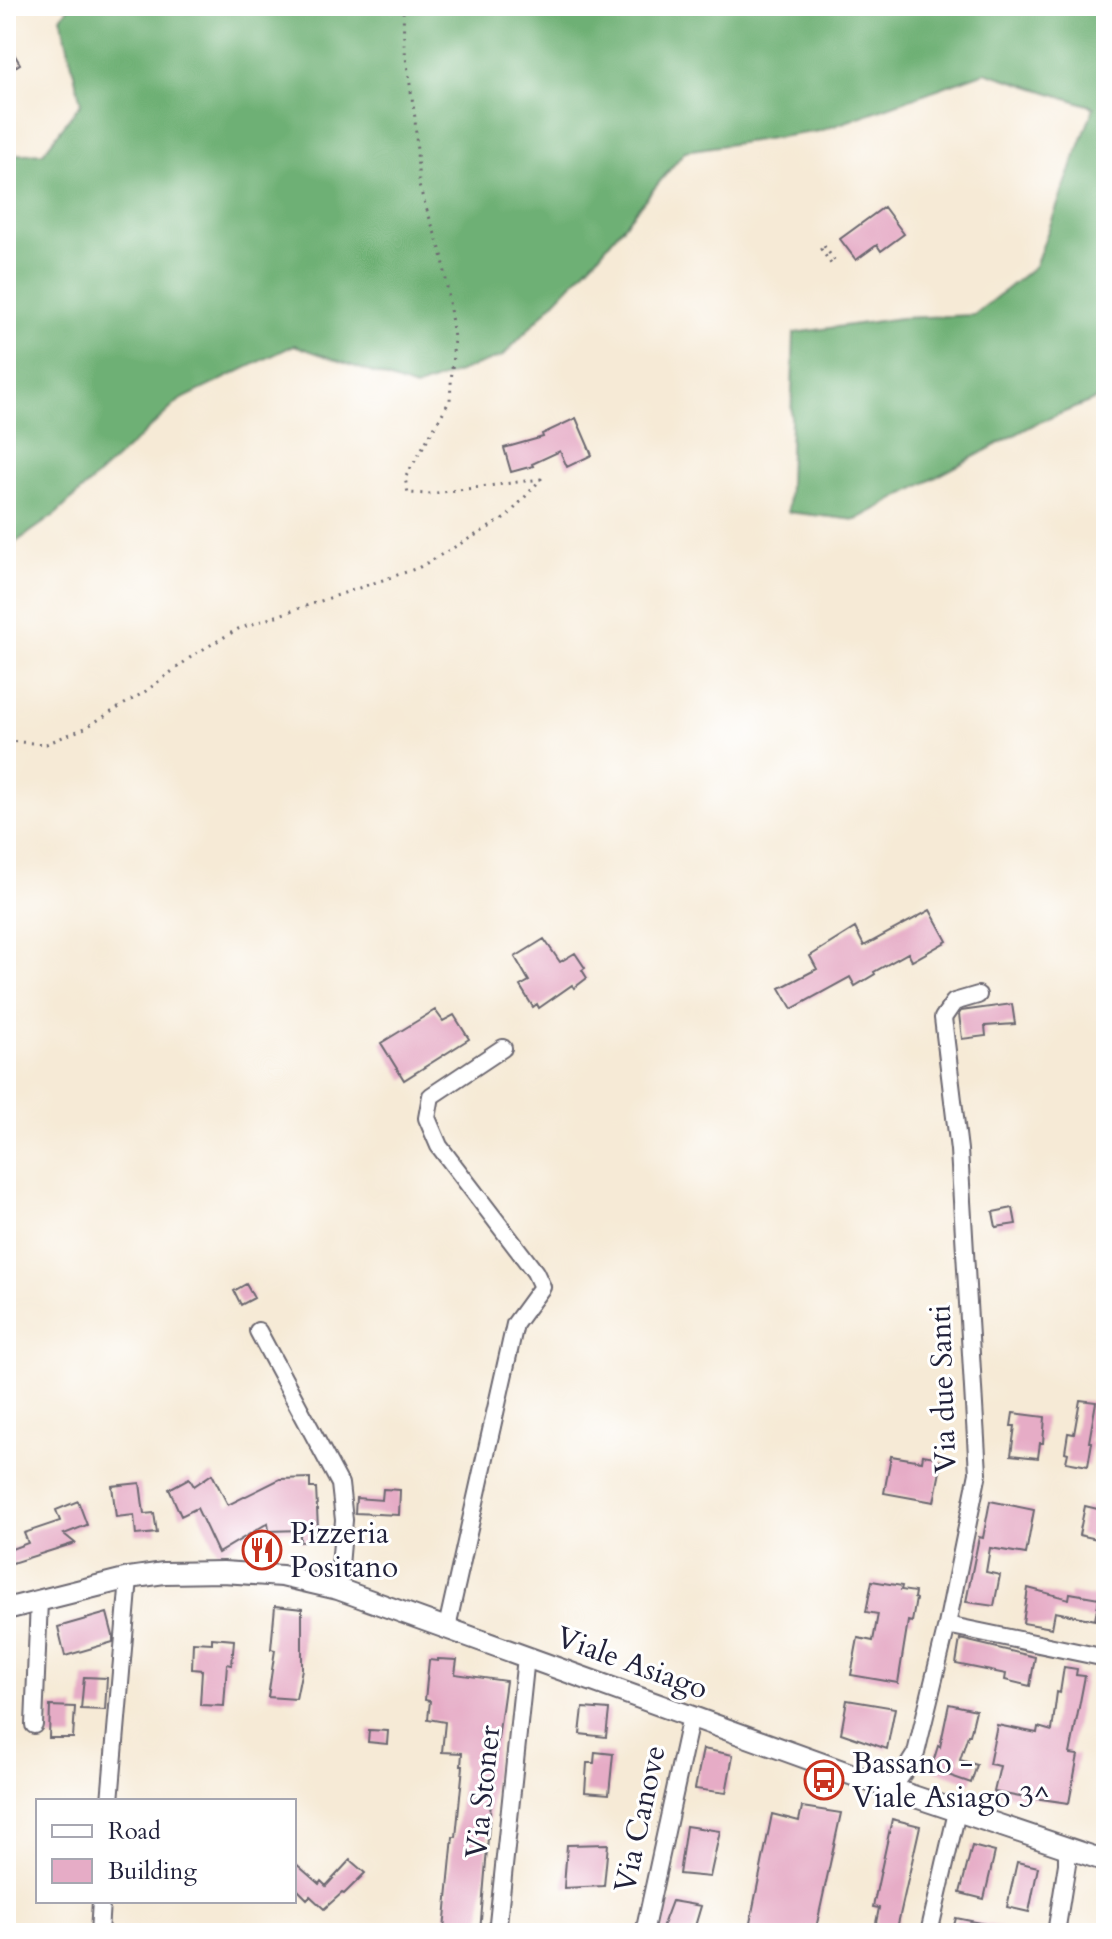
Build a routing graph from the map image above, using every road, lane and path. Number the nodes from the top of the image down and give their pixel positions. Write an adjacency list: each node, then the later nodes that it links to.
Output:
1 (403, 6): 2 (path)
2 (6, 741)
3 (978, 995): 10 (street, Via due Santi)
4 (503, 1048): 11 (street)
5 (258, 1331): 7 (street)
6 (129, 1578): 7 (main road, Viale Asiago); 8 (main road, Viale Asiago); 17 (street)
7 (338, 1589): 11 (main road, Viale Asiago)
8 (39, 1600): 9 (main road, Viale Asiago); 15 (street)
9 (6, 1609)
10 (947, 1625): 13 (street); 16 (street, Via due Santi)
11 (447, 1627): 12 (main road, Viale Asiago)
12 (526, 1657): 14 (main road, Viale Asiago); 23 (street, Via Stoner)
13 (1106, 1658)
14 (691, 1716): 16 (main road, Viale Asiago); 24 (street, Via Canove)
15 (34, 1725)
16 (892, 1789): 18 (main road, Viale Asiago)
17 (110, 1799)
18 (957, 1812): 19 (main road, Viale Asiago); 25 (street)
19 (1067, 1848): 20 (main road, Viale Asiago); 26 (street)
20 (1106, 1861)
21 (101, 1903): 22 (street)
22 (99, 1933)
23 (497, 1933)
24 (644, 1933)
25 (929, 1933)
26 (1056, 1933)

